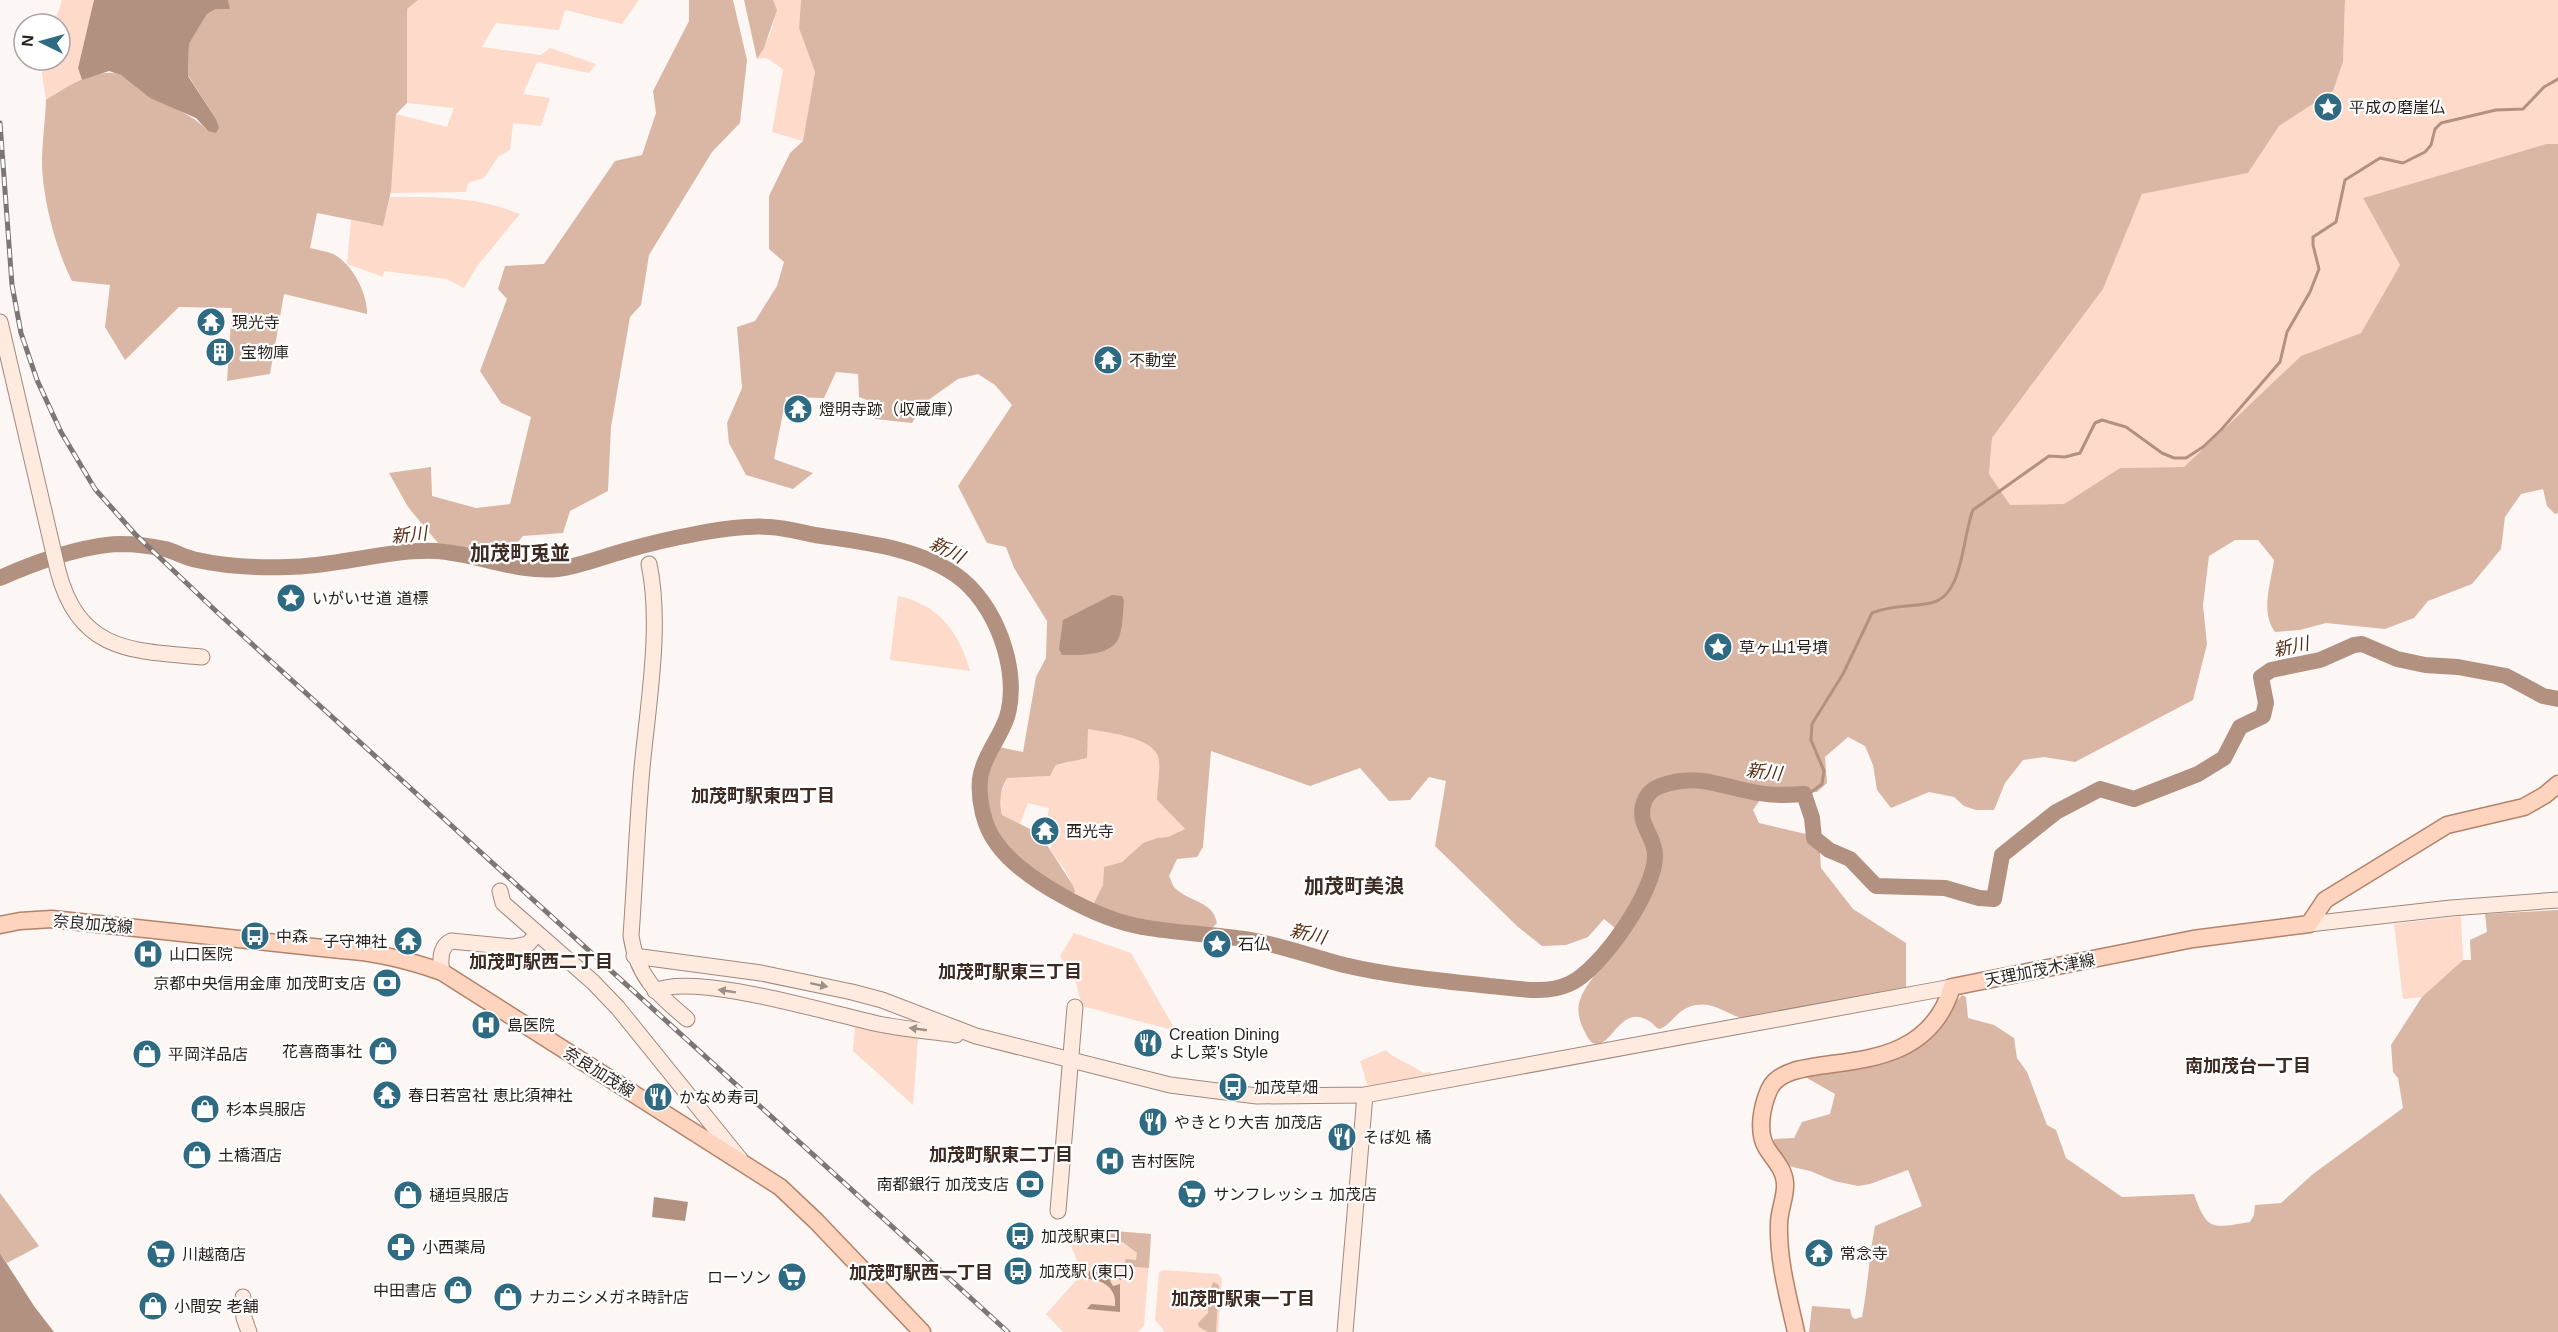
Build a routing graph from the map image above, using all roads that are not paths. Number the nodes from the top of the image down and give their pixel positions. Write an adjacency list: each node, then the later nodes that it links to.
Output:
1 (0, 322): 3 (street)
2 (649, 564): 10 (street)
3 (202, 657)
4 (2558, 784): 7 (main road)
5 (500, 891): 9 (street)
6 (2558, 900): 7 (street)
7 (2309, 924): 12 (main road, 天理加茂木津線)
8 (0, 926): 11 (main road, 奈良加茂線)
9 (537, 934): 11 (street); 19 (street)
10 (634, 956): 13 (street); 16 (street, one-way to 16)
11 (442, 972): 19 (main road, 奈良加茂線)
12 (1952, 987): 18 (street); 25 (main road)
13 (656, 991): 15 (street); 16 (street, one-way to 13)
14 (1075, 1007): 17 (street)
15 (687, 1019)
16 (976, 1036): 17 (street)
17 (1071, 1061): 18 (street); 20 (street)
18 (1365, 1095): 24 (street)
19 (742, 1161): 23 (main road, 奈良加茂線)
20 (1058, 1211)
21 (243, 1297): 22 (street)
22 (249, 1332)
23 (922, 1332)
24 (1345, 1332)
25 (1796, 1332)

